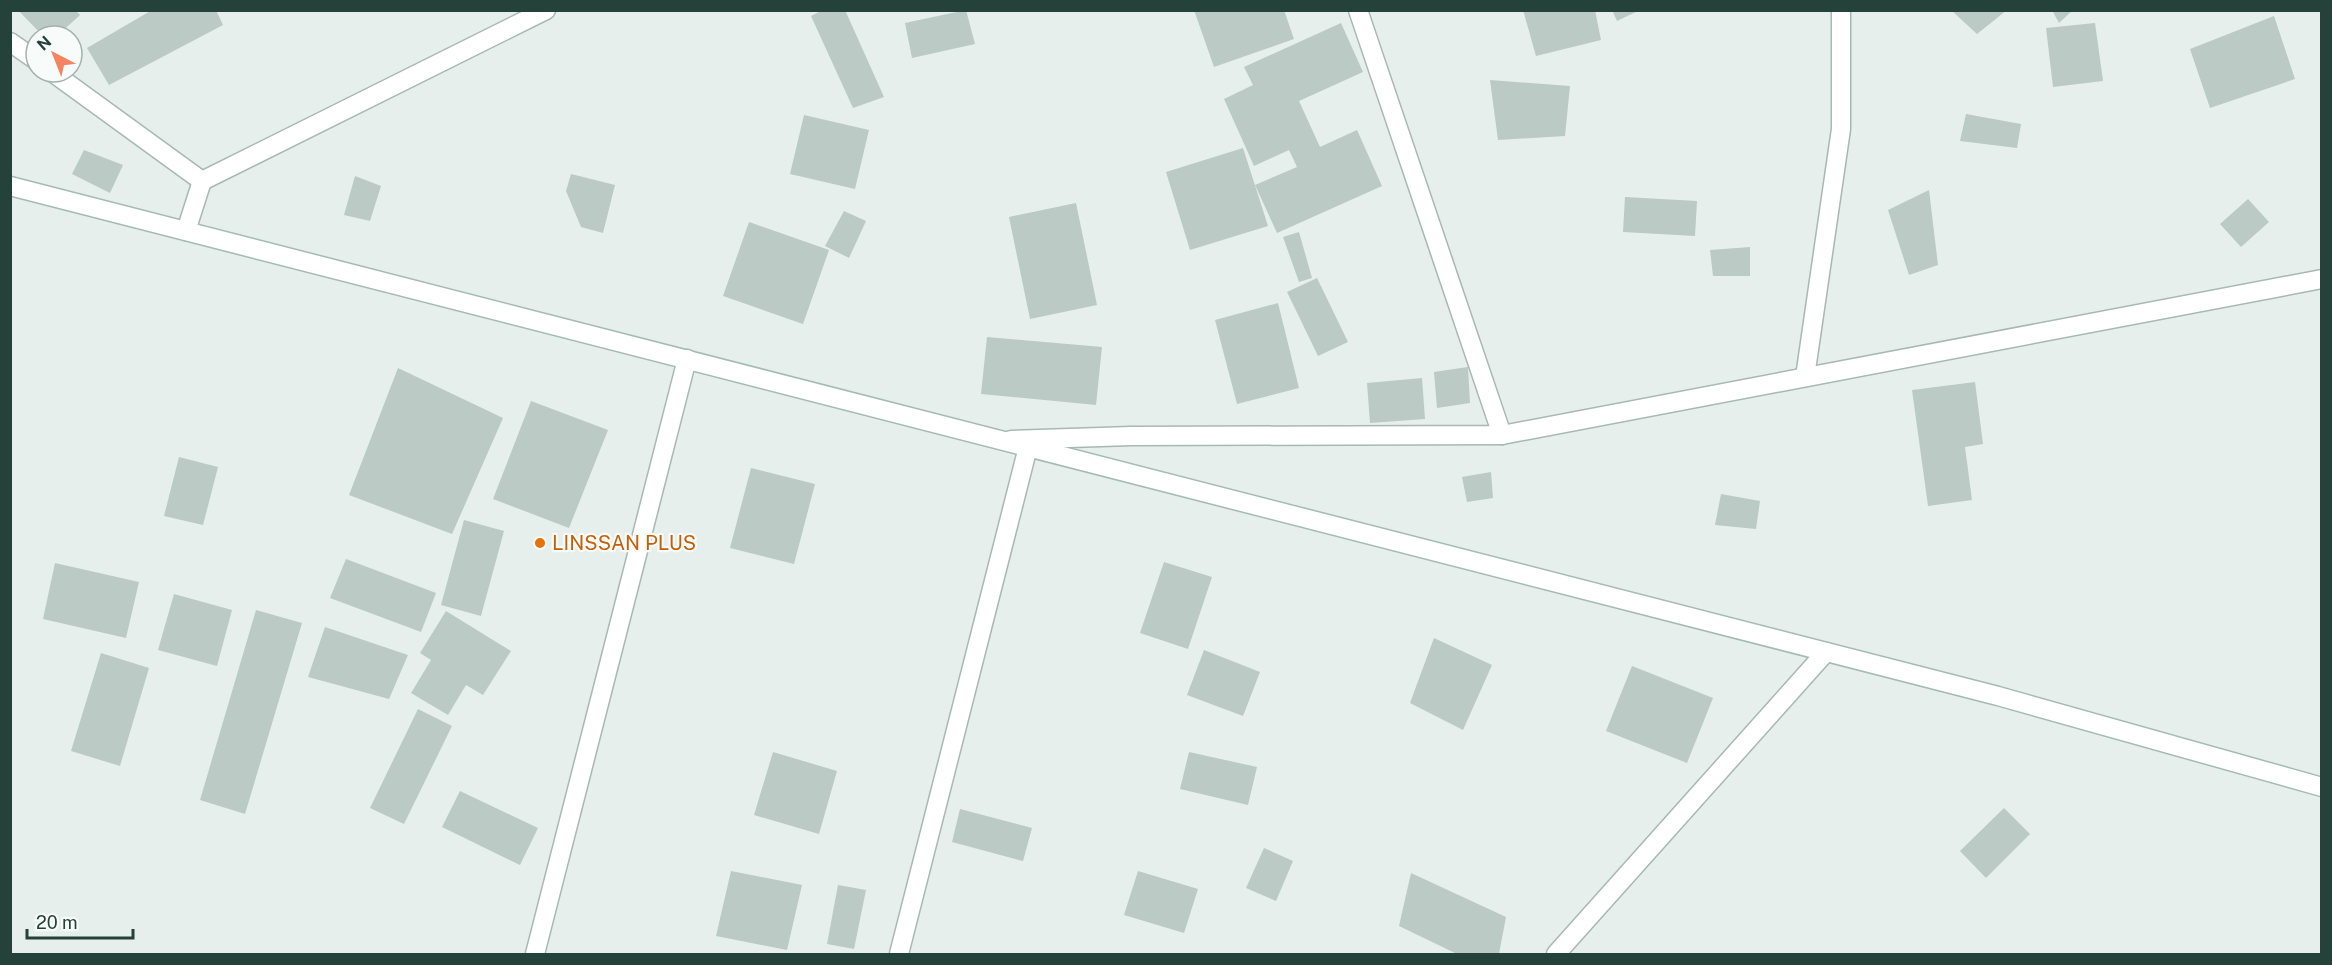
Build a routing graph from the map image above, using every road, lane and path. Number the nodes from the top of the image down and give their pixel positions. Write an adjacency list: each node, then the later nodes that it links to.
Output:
1 (546, 10): 7 (street)
2 (1358, 10): 13 (street)
3 (1841, 10): 12 (street)
4 (10, 42): 5 (street)
5 (24, 52)
6 (69, 84): 7 (street)
7 (202, 181): 9 (street)
8 (10, 186): 9 (street)
9 (186, 231): 11 (street)
10 (2322, 279): 12 (street)
11 (687, 359): 14 (street); 18 (street)
12 (1805, 378): 13 (street)
13 (1502, 435): 14 (street)
14 (1003, 441): 15 (street)
15 (1028, 447): 16 (street); 19 (street)
16 (1826, 652): 17 (street); 20 (street)
17 (2322, 787)
18 (535, 954)
19 (899, 954)
20 (1556, 954)

